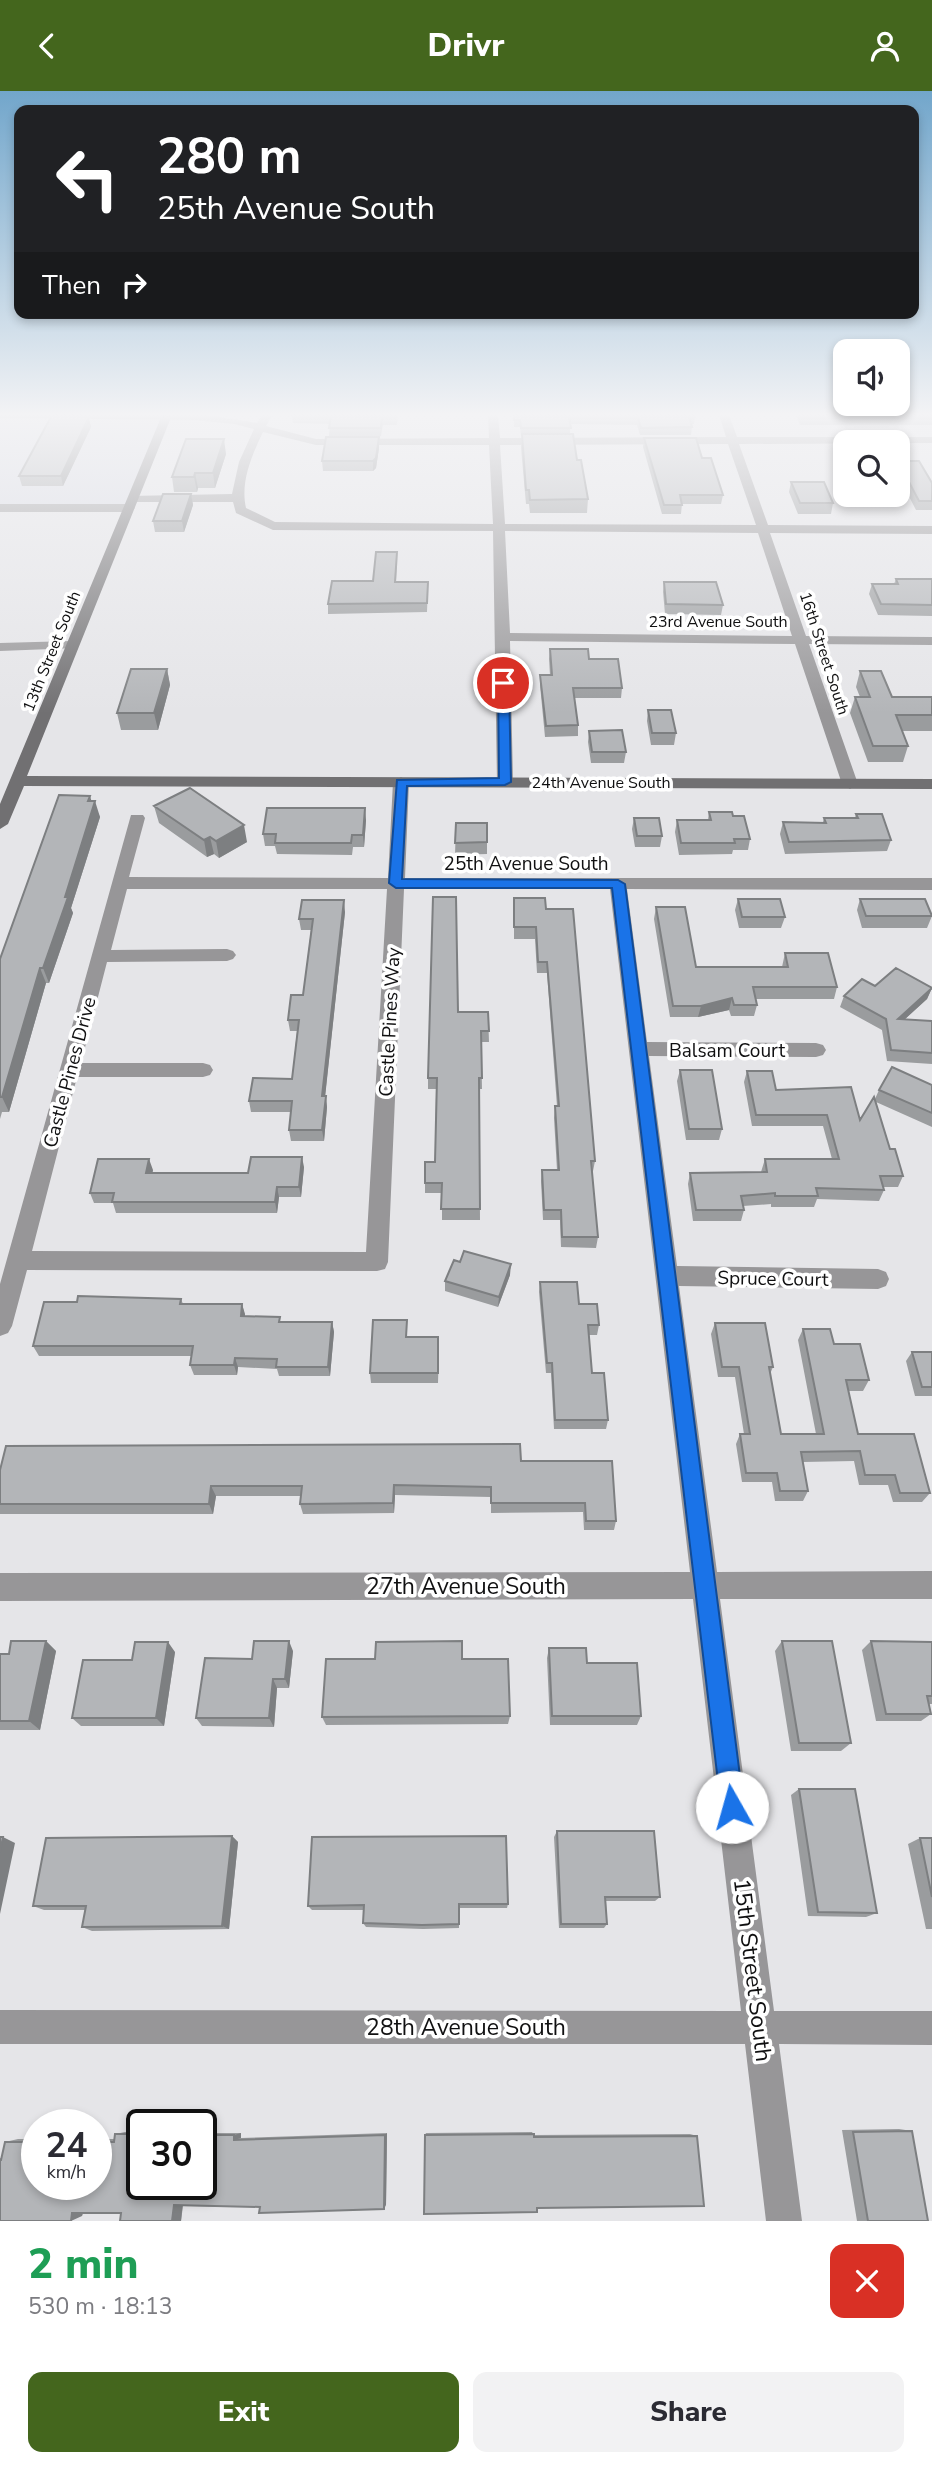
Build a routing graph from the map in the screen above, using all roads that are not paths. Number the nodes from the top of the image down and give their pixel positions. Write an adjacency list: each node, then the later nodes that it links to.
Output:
1 (126, 514): 11 (street, 13th Street South)
2 (247, 514): 5 (street)
3 (498, 514): 5 (street)
4 (760, 514): 6 (street, 16th Street South)
5 (499, 528): 6 (street); 8 (street)
6 (765, 529): 7 (street); 9 (street, 16th Street South)
7 (932, 530)
8 (503, 637): 9 (street, 23rd Avenue South); 15 (street)
9 (802, 640): 10 (street, 23rd Avenue South); 16 (street, 16th Street South)
10 (932, 641)
11 (71, 645): 12 (street); 13 (street, 13th Street South)
12 (0, 647)
13 (17, 781): 14 (street, 24th Avenue South); 19 (street, 13th Street South)
14 (401, 782): 15 (street, 24th Avenue South); 21 (street, Castle Pines Way)
15 (505, 782): 16 (street, 24th Avenue South)
16 (850, 784): 17 (street, 24th Avenue South)
17 (932, 784)
18 (137, 818): 20 (street, Castle Pines Drive)
19 (0, 824)
20 (120, 883): 21 (street, 25th Avenue South); 25 (street, Castle Pines Drive)
21 (396, 883): 22 (street, 25th Avenue South); 30 (street, Castle Pines Way)
22 (618, 884): 23 (street, 25th Avenue South); 26 (street, 15th Street South)
23 (932, 884)
24 (227, 955): 25 (street)
25 (100, 956): 28 (street, Castle Pines Drive)
26 (639, 1049): 27 (street, Balsam Court); 31 (street, 15th Street South)
27 (816, 1050)
28 (69, 1070): 29 (street); 30 (street, Castle Pines Drive)
29 (203, 1070)
30 (19, 1260): 33 (street, Castle Pines Drive)
31 (667, 1276): 32 (street, Spruce Court); 35 (street, 15th Street South)
32 (878, 1279)
33 (0, 1326)
34 (932, 1585): 35 (street, 27th Avenue South)
35 (705, 1586): 36 (street, 27th Avenue South); 38 (street, 15th Street South)
36 (0, 1587)
37 (0, 2027): 38 (street, 28th Avenue South)
38 (760, 2027): 39 (street, 28th Avenue South); 40 (street, 15th Street South)
39 (932, 2028)
40 (784, 2221)

